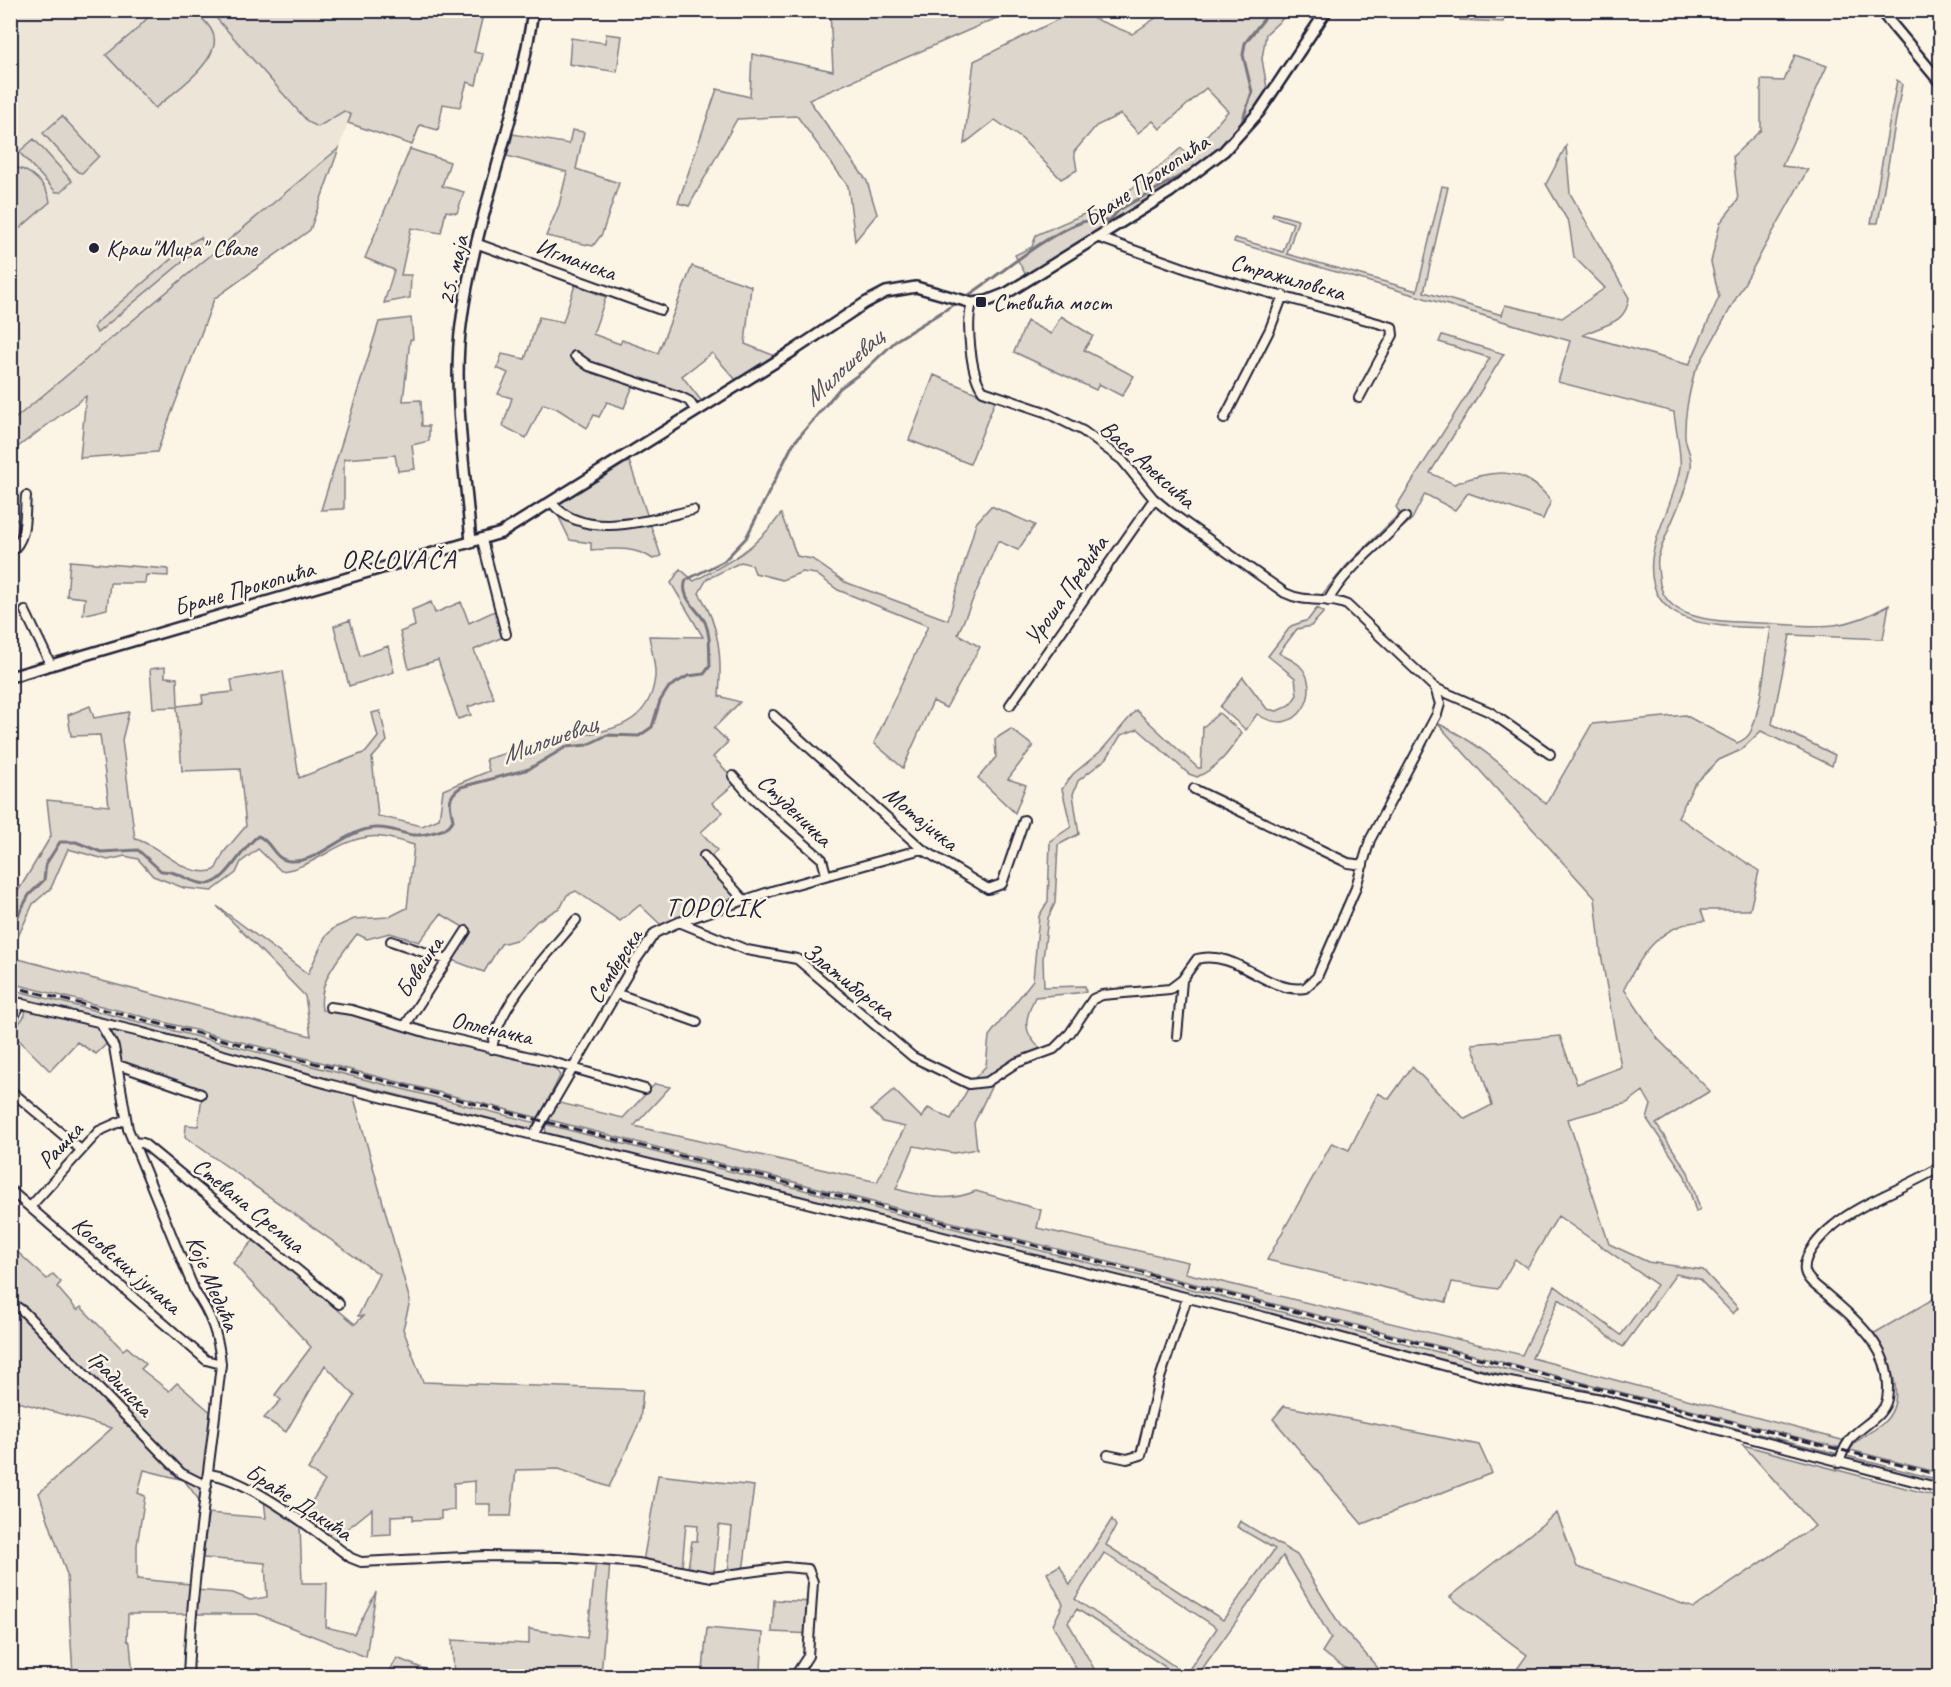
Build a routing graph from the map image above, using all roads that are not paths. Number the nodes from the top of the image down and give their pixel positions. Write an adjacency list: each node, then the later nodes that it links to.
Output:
1 (533, 10): 6 (street, 25. маја)
2 (1327, 10): 5 (street, Бране Прокопића)
3 (1880, 10): 4 (street)
4 (1941, 82)
5 (1097, 237): 7 (street, Стражиловска); 8 (street, Бране Прокопића)
6 (478, 244): 9 (street, Игманска); 20 (street, 25. маја)
7 (1283, 295): 11 (street, Стражиловска); 13 (street)
8 (970, 302): 12 (street, Бране Прокопића); 15 (street, Васе Алексића)
9 (661, 310)
10 (575, 356): 12 (street)
11 (1359, 398)
12 (696, 411): 16 (street, Бране Прокопића)
13 (1224, 419)
14 (26, 496): 21 (street)
15 (1154, 499): 22 (street, Васе Алексића); 28 (street, Уроша Предића)
16 (552, 502): 17 (street); 19 (street, Бране Прокопића)
17 (693, 510)
18 (1405, 517): 22 (street)
19 (482, 540): 20 (street, Бране Прокопића); 24 (street)
20 (471, 543): 25 (street, Бране Прокопића)
21 (10, 552)
22 (1328, 601): 27 (street, Васе Алексића)
23 (25, 611): 25 (street)
24 (506, 634)
25 (51, 665): 26 (street, Бране Прокопића)
26 (10, 677)
27 (1435, 688): 30 (street, Васе Алексића); 36 (street)
28 (1010, 705)
29 (773, 715): 34 (street, Мотајичка)
30 (1550, 754)
31 (733, 776): 37 (street, Студеничка)
32 (1194, 789): 36 (street)
33 (1024, 820): 34 (street, Мотајичка)
34 (922, 849): 37 (street, Семберска)
35 (704, 856): 38 (street)
36 (1363, 866): 44 (street)
37 (826, 874): 38 (street, Семберска)
38 (744, 900): 40 (street, Семберска)
39 (576, 920): 54 (street)
40 (679, 922): 44 (street, Златиборска); 45 (street, Семберска)
41 (466, 931): 43 (street, Бовешка)
42 (391, 941): 43 (street)
43 (447, 960): 52 (street, Бовешка)
44 (1182, 980): 53 (street)
45 (618, 994): 49 (street); 56 (street, Семберска)
46 (10, 1000): 47 (street)
47 (21, 1003): 50 (street); 51 (street)
48 (330, 1007): 52 (street, Опленачка)
49 (697, 1022)
50 (100, 1023): 55 (street, Које Медића); 61 (street)
51 (10, 1024)
52 (405, 1026): 54 (street, Опленачка)
53 (1177, 1036)
54 (492, 1049): 56 (street, Опленачка)
55 (118, 1065): 59 (street); 60 (street, Које Медића)
56 (573, 1069): 57 (street, Опленачка); 61 (street, Семберска)
57 (645, 1089)
58 (10, 1090): 63 (street)
59 (201, 1094)
60 (126, 1119): 62 (street, Које Медића); 63 (street, Рашка)
61 (534, 1135): 67 (street)
62 (133, 1142): 69 (street, Стевана Сремца); 70 (street, Које Медића)
63 (81, 1150): 66 (street, Рашка)
64 (1941, 1167): 72 (street)
65 (10, 1190): 66 (street, Косовских јунака)
66 (30, 1207): 70 (street, Косовских јунака)
67 (1187, 1298): 71 (street); 72 (street)
68 (10, 1302): 74 (street, Градинска)
69 (339, 1304)
70 (221, 1364): 73 (street, Које Медића)
71 (1108, 1455)
72 (1839, 1463): 75 (street)
73 (209, 1474): 74 (street, Које Медића); 77 (street, Браће Дакића)
74 (207, 1486): 76 (street, Које Медића)
75 (1941, 1488)
76 (188, 1677)
77 (795, 1677)

